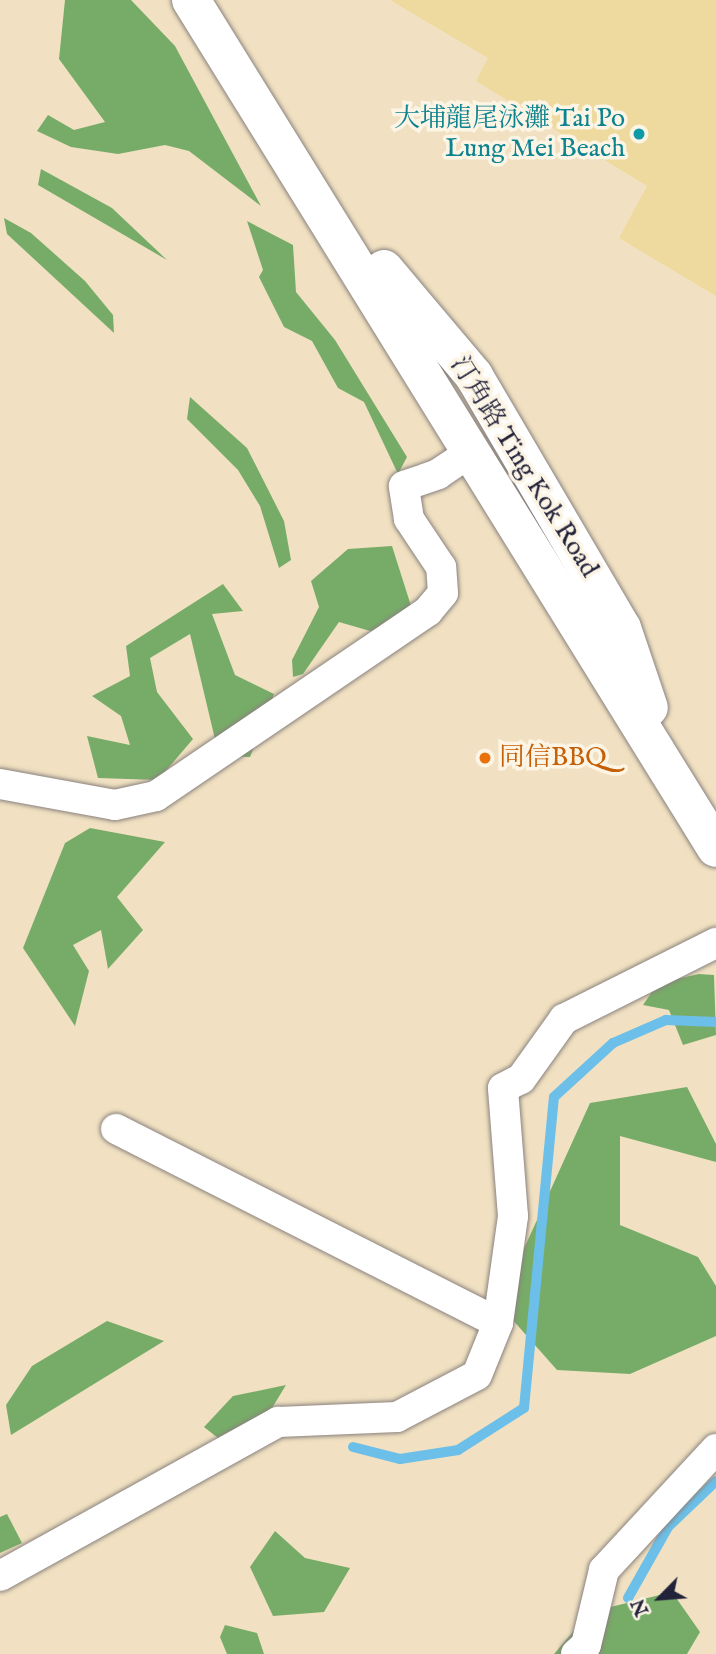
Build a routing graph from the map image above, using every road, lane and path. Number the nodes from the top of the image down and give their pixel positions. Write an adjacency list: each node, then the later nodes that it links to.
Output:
1 (191, 0): 2 (main road, 汀角路 Ting Kok Road)
2 (291, 159): 3 (main road, 汀角路 Ting Kok Road); 4 (main road, 汀角路 Ting Kok Road)
3 (474, 450): 4 (main road, 汀角路 Ting Kok Road); 5 (street)
4 (673, 776): 6 (main road, 汀角路 Ting Kok Road)
5 (0, 784)
6 (716, 848)
7 (716, 943): 9 (street)
8 (116, 1129): 9 (street)
9 (498, 1323): 11 (street)
10 (716, 1449): 12 (street)
11 (0, 1576)
12 (576, 1654)

